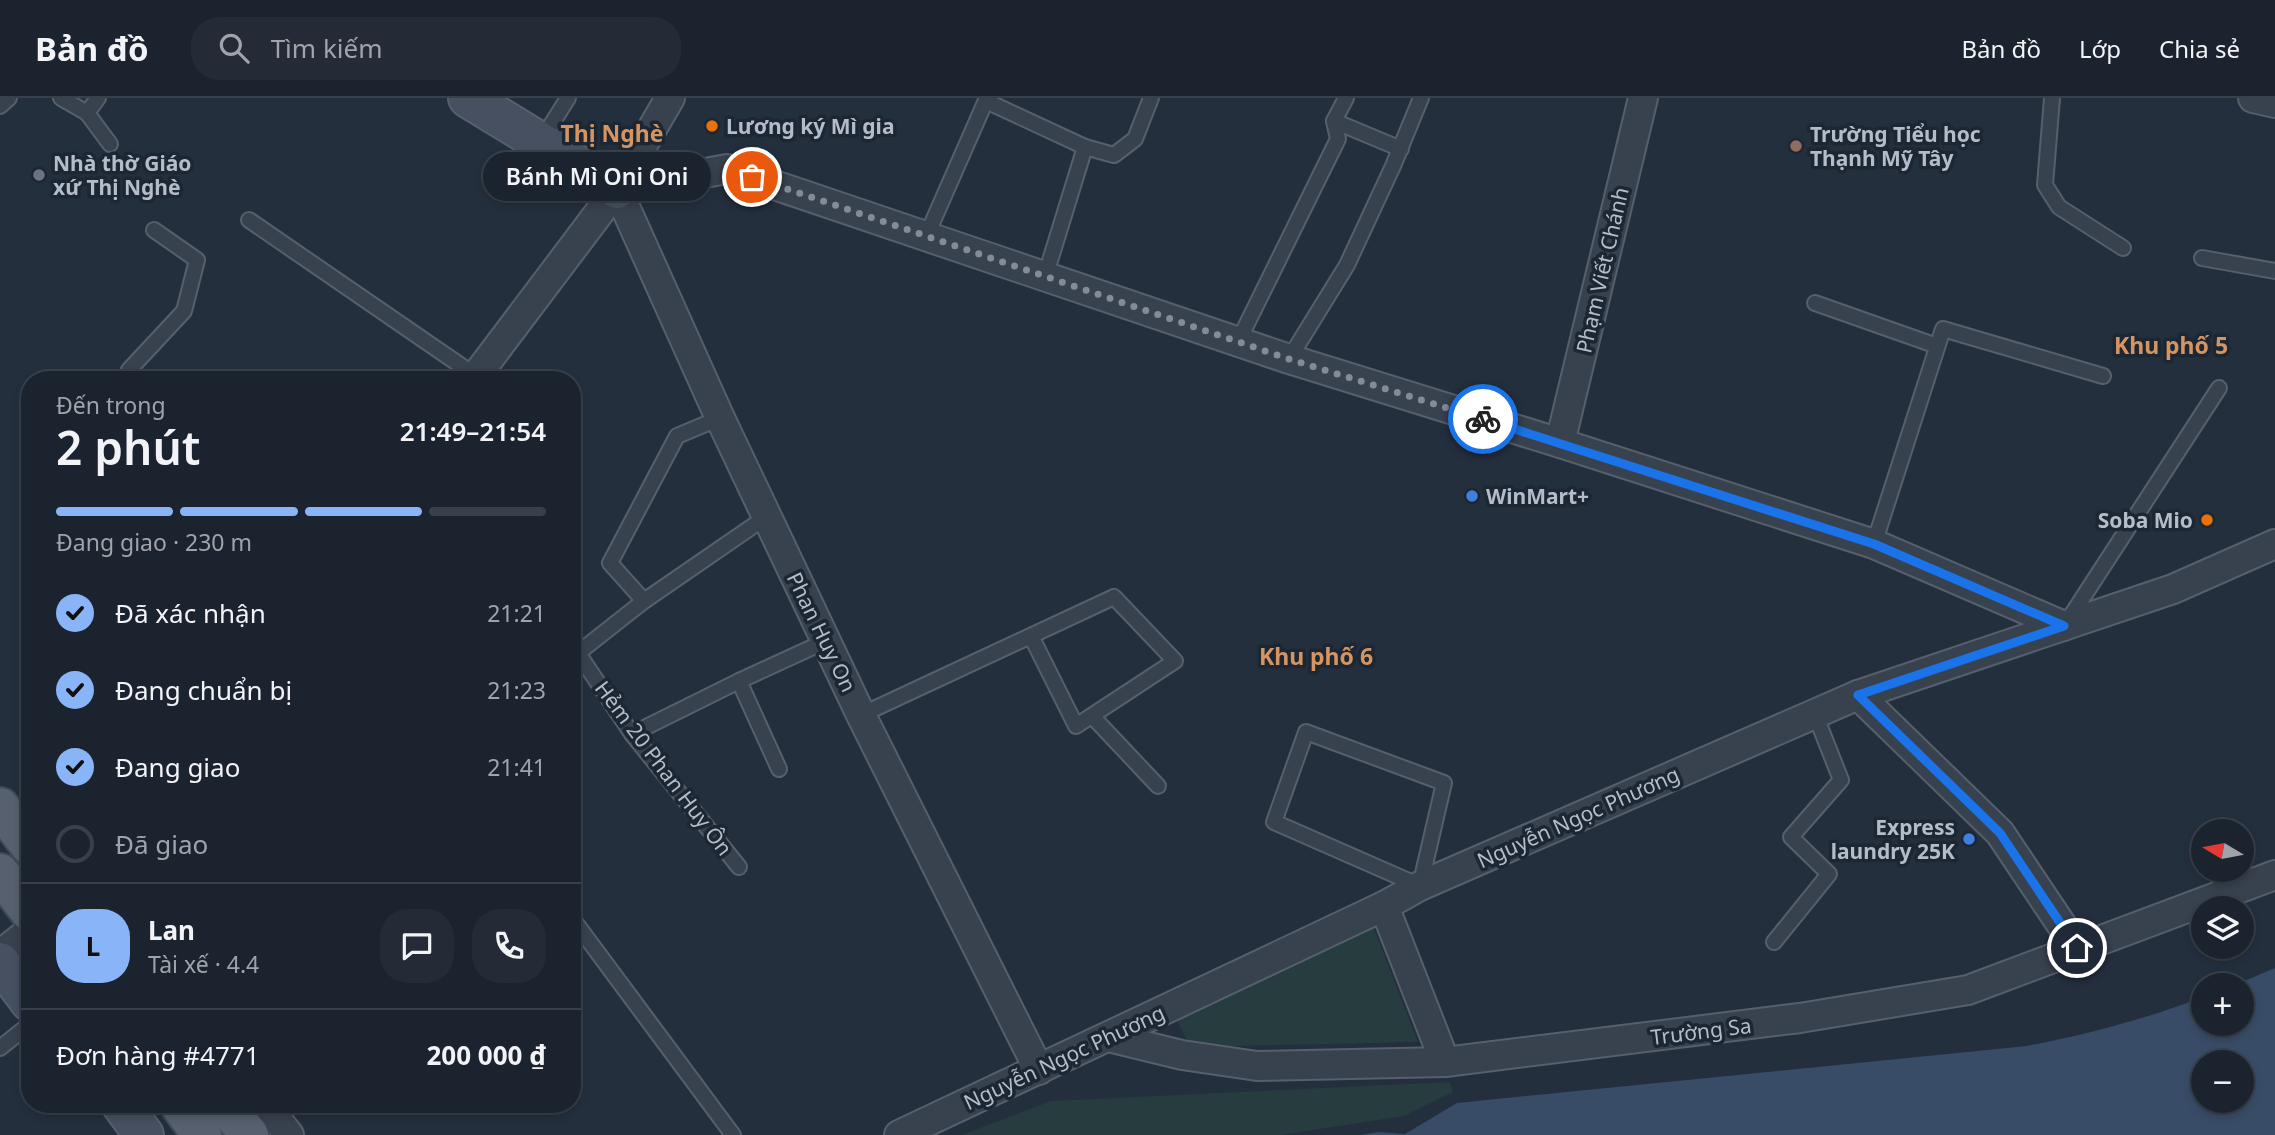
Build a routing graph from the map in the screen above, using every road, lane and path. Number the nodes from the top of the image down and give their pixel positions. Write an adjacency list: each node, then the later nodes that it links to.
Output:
1 (9, 98): 15 (lane)
2 (61, 98): 16 (lane)
3 (97, 98): 16 (lane)
4 (468, 98): 18 (street)
5 (568, 98): 18 (lane)
6 (670, 98): 22 (street)
7 (1151, 98): 20 (lane)
8 (1346, 98): 17 (lane)
9 (1421, 98): 21 (lane)
10 (1643, 98): 40 (street, Phạm Viết Chánh)
11 (2052, 98): 26 (lane)
12 (2253, 98): 14 (street)
13 (987, 99): 20 (lane); 25 (lane)
14 (2275, 103)
15 (0, 106)
16 (88, 113): 19 (lane)
17 (1334, 121): 21 (lane); 31 (lane)
18 (540, 142): 22 (street)
19 (110, 144)
20 (1084, 146): 29 (lane)
21 (1401, 149): 33 (lane)
22 (617, 189): 25 (street); 36 (street); 39 (street, Phan Huy On)
23 (249, 220): 35 (lane)
24 (154, 230): 34 (lane)
25 (926, 237): 29 (street)
26 (2123, 248)
27 (2202, 258): 28 (lane)
28 (2275, 271)
29 (1045, 277): 31 (street)
30 (1815, 303): 32 (lane)
31 (1238, 342): 33 (street)
32 (1937, 345): 37 (lane); 42 (lane)
33 (1289, 359): 40 (street)
34 (131, 371)
35 (464, 371)
36 (479, 371)
37 (2103, 376)
38 (2219, 388): 45 (lane)
39 (720, 418): 41 (street, Phan Huy On); 44 (lane)
40 (1560, 443): 42 (street)
41 (766, 517): 44 (lane, Hẻm 20 Phan Huy Ôn); 47 (street, Phan Huy On)
42 (1874, 544): 45 (street)
43 (2275, 544): 45 (street, Nguyễn Ngọc Phương)
44 (644, 601): 48 (lane, Hẻm 20 Phan Huy Ôn)
45 (2064, 626): 51 (street, Nguyễn Ngọc Phương)
46 (1031, 636): 53 (lane); 54 (lane); 54 (lane)
47 (826, 641): 50 (lane); 53 (street, Phan Huy On)
48 (581, 646)
49 (581, 659): 55 (lane, Hẻm 20 Phan Huy Ôn)
50 (739, 681): 55 (lane); 56 (lane)
51 (1858, 695): 52 (street, Nguyễn Ngọc Phương); 69 (street)
52 (1815, 714): 63 (street, Nguyễn Ngọc Phương); 68 (lane)
53 (861, 715): 77 (street, Phan Huy On)
54 (1092, 716): 57 (lane)
55 (632, 734): 60 (lane, Hẻm 20 Phan Huy Ôn)
56 (779, 769)
57 (1158, 786)
58 (0, 807): 59 (main road)
59 (21, 834)
60 (739, 867)
61 (0, 873): 64 (main road)
62 (2275, 875): 69 (street, Trường Sa)
63 (1420, 886): 63 (lane); 65 (street, Nguyễn Ngọc Phương)
64 (21, 900)
65 (1384, 906): 74 (street, Nguyễn Ngọc Phương); 76 (street)
66 (581, 930): 88 (lane)
67 (21, 938): 70 (street)
68 (1774, 942)
69 (2077, 948): 76 (street, Trường Sa)
70 (0, 955)
71 (0, 962): 72 (street)
72 (21, 990)
73 (21, 1031): 75 (lane)
74 (1108, 1037): 76 (street, Trường Sa); 77 (street, Nguyễn Ngọc Phương)
75 (0, 1048)
76 (1445, 1062)
77 (1039, 1070): 89 (street, Nguyễn Ngọc Phương)
78 (100, 1113): 83 (street)
79 (128, 1113): 84 (street)
80 (185, 1113): 85 (main road)
81 (232, 1113): 86 (main road)
82 (272, 1113): 87 (street)
83 (116, 1135)
84 (144, 1135)
85 (202, 1135)
86 (248, 1135)
87 (289, 1135)
88 (733, 1135)
89 (899, 1135)

